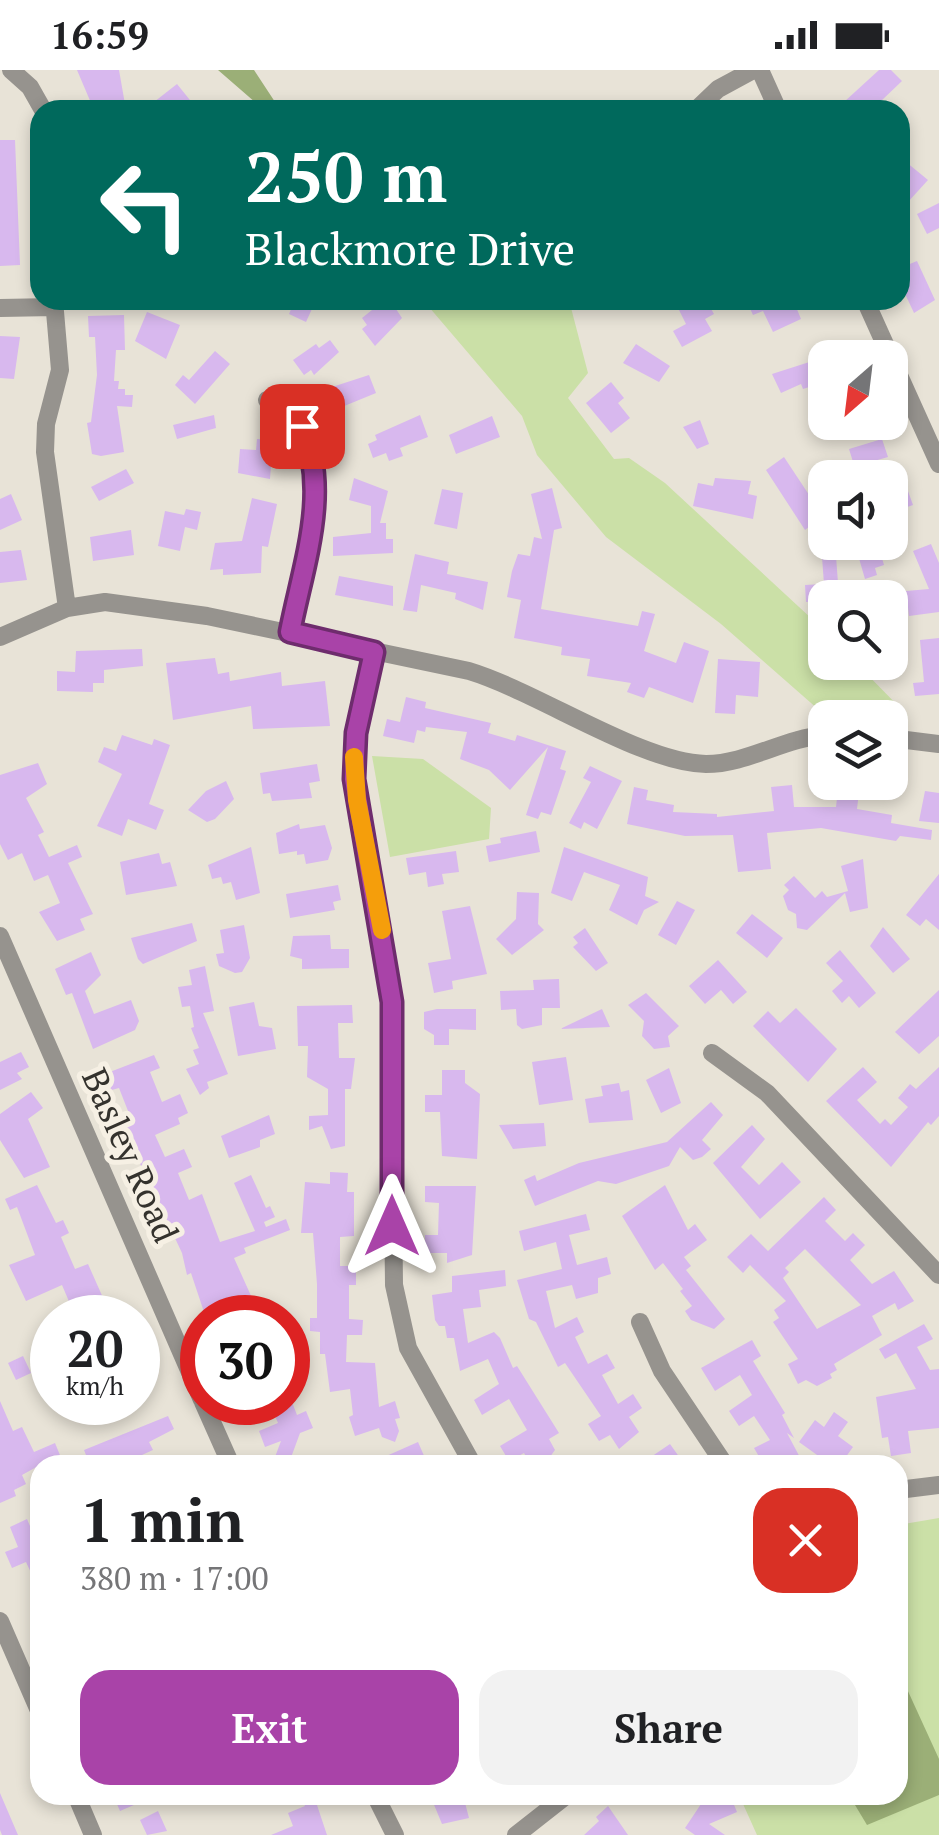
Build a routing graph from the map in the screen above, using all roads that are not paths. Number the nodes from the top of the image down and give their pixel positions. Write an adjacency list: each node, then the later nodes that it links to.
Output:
1 (11, 70): 3 (street)
2 (756, 70): 4 (street); 5 (street)
3 (37, 100)
4 (706, 100)
5 (772, 100)
6 (30, 306): 7 (street)
7 (0, 308)
8 (54, 310): 12 (street)
9 (869, 310): 11 (street)
10 (266, 400): 13 (street)
11 (939, 464)
12 (67, 608): 13 (street); 14 (street)
13 (290, 632): 15 (street)
14 (0, 638)
15 (374, 652): 16 (street); 26 (street)
16 (808, 739)
17 (908, 740): 18 (street)
18 (939, 744)
19 (0, 936): 23 (street, Basley Road)
20 (712, 1053): 21 (street)
21 (939, 1274)
22 (640, 1322): 27 (street)
23 (180, 1348)
24 (214, 1425): 25 (street, Basley Road)
25 (227, 1455)
26 (467, 1455)
27 (718, 1455)
28 (939, 1485): 29 (street)
29 (908, 1489)
30 (0, 1621): 31 (street)
31 (30, 1690)
32 (80, 1805): 35 (street)
33 (380, 1805): 36 (street)
34 (554, 1805): 37 (street)
35 (94, 1835)
36 (394, 1835)
37 (516, 1835)

